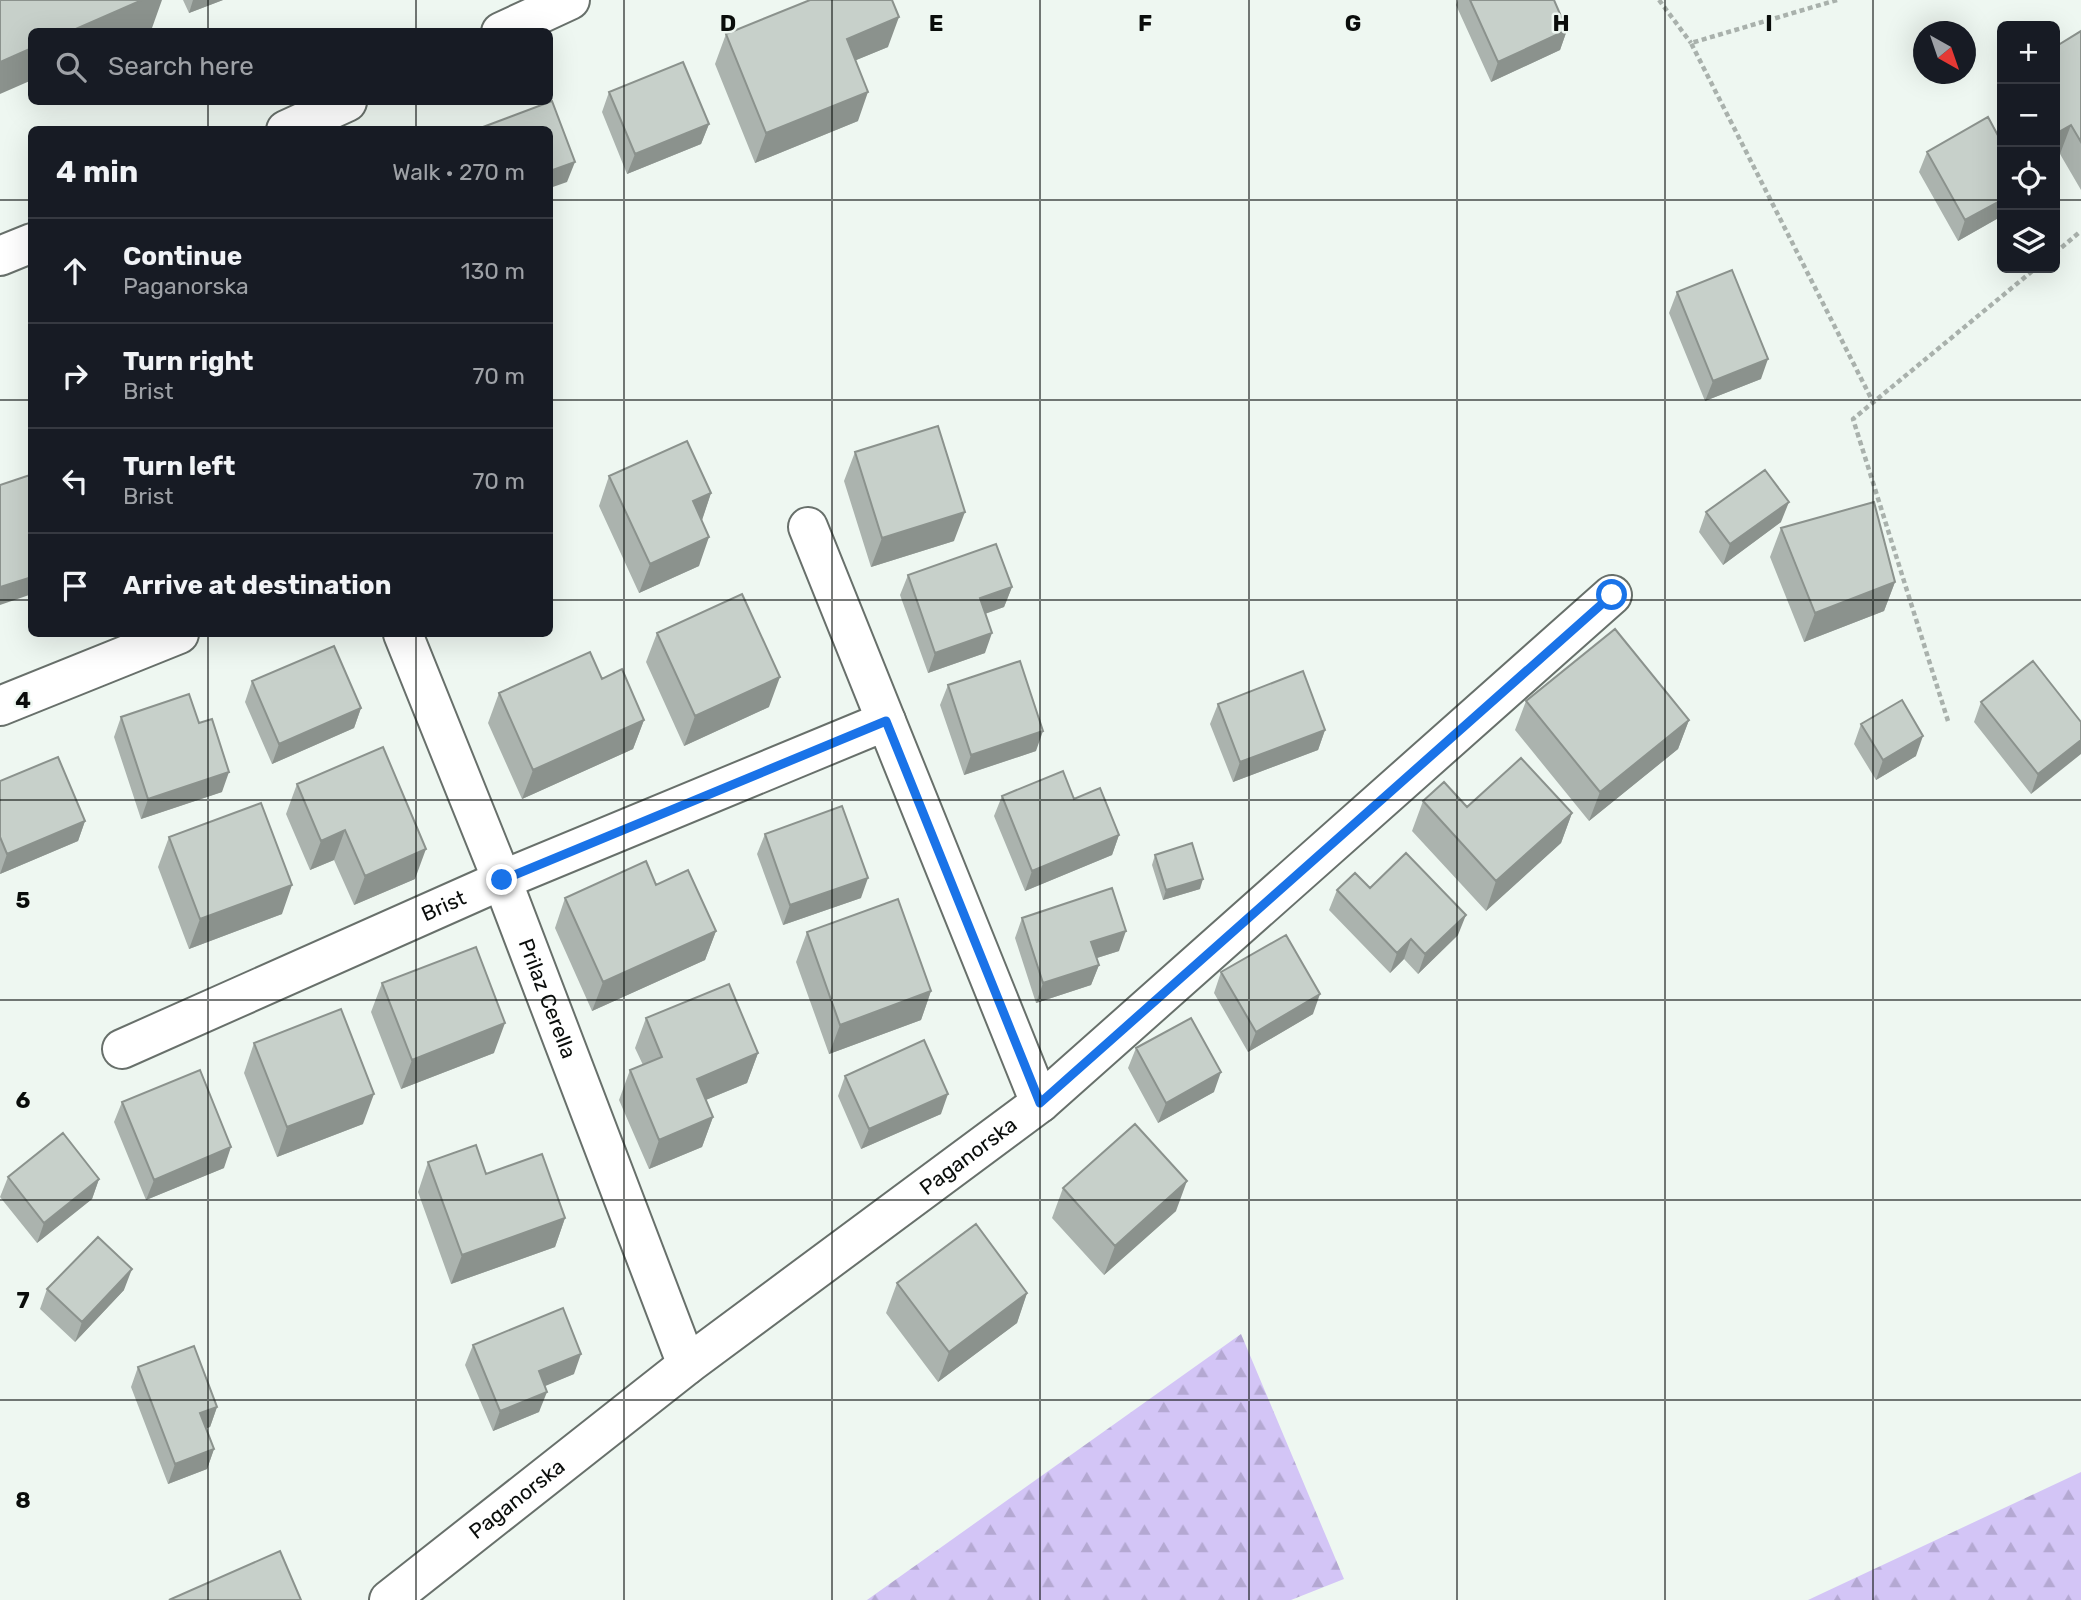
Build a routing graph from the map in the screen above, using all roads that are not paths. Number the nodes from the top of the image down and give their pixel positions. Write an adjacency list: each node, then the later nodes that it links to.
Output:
1 (570, 0): 2 (street)
2 (509, 28)
3 (340, 105): 4 (street)
4 (295, 126)
5 (28, 245): 6 (street)
6 (0, 256)
7 (808, 527): 12 (street)
8 (1612, 595): 15 (street, Paganorska)
9 (171, 637): 11 (street)
10 (404, 637): 13 (street, Prilaz Cerella)
11 (0, 706)
12 (886, 721): 13 (street, Brist); 15 (street)
13 (502, 880): 14 (street, Brist); 16 (street, Prilaz Cerella)
14 (122, 1049)
15 (1040, 1103): 16 (street, Paganorska)
16 (687, 1365): 17 (street, Paganorska)
17 (389, 1600)

